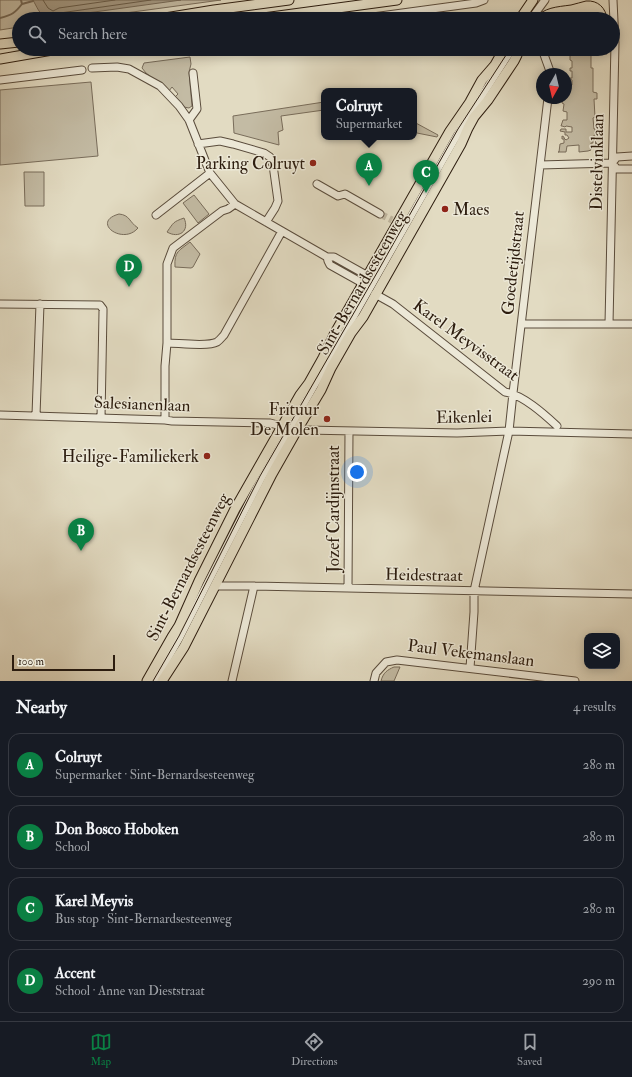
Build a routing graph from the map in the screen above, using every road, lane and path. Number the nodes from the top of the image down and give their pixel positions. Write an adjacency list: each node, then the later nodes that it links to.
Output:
1 (289, 0): 7 (main road)
2 (397, 0): 8 (main road)
3 (484, 0): 9 (street)
4 (533, 0): 10 (main road)
5 (545, 0): 11 (street)
6 (613, 0): 12 (street, Distelvinklaan)
7 (202, 12)
8 (308, 12)
9 (410, 12)
10 (525, 12)
11 (537, 12)
12 (614, 12)
13 (12, 43): 14 (main road)
14 (0, 44)
15 (17, 56): 21 (main road)
16 (507, 56): 44 (main road, Sint-Bernardsesteenweg)
17 (509, 56): 58 (street)
18 (510, 56): 45 (main road, Sint-Bernardsesteenweg)
19 (545, 56): 23 (street)
20 (615, 56): 31 (street, Distelvinklaan)
21 (0, 59)
22 (92, 68): 28 (street)
23 (549, 68)
24 (82, 70): 26 (street)
25 (193, 73): 28 (street)
26 (0, 80)
27 (547, 104): 32 (street, Goedetijdstraat)
28 (189, 120): 29 (street)
29 (198, 144): 34 (street); 39 (street)
30 (632, 156): 31 (street)
31 (612, 163): 32 (street); 33 (street); 49 (street, Distelvinklaan)
32 (540, 165): 48 (street, Goedetijdstraat)
33 (632, 169)
34 (210, 172): 36 (street); 38 (street)
35 (317, 184): 37 (street)
36 (235, 204): 39 (street); 51 (street)
37 (380, 214)
38 (156, 215)
39 (266, 222): 40 (street)
40 (282, 231): 41 (street); 51 (street)
41 (327, 257): 42 (street); 43 (street)
42 (352, 267): 43 (street); 44 (street)
43 (348, 275): 44 (street)
44 (366, 280): 58 (main road, Sint-Bernardsesteenweg)
45 (375, 294): 52 (street, Karel Meyvisstraat); 58 (main road, Sint-Bernardsesteenweg)
46 (0, 304): 47 (street)
47 (40, 304): 54 (street); 55 (street)
48 (522, 324): 49 (street); 52 (street, Goedetijdstraat)
49 (609, 324): 50 (street)
50 (632, 324)
51 (167, 344): 56 (street)
52 (513, 393): 57 (street, Karel Meyvisstraat); 60 (street, Goedetijdstraat)
53 (0, 415): 54 (street, Salesianenlaan)
54 (36, 415): 55 (street, Salesianenlaan)
55 (101, 418): 56 (street, Salesianenlaan)
56 (164, 420): 58 (street, Salesianenlaan)
57 (557, 426)
58 (290, 428): 59 (street, Eikenlei); 62 (main road, Sint-Bernardsesteenweg); 68 (main road, Sint-Bernardsesteenweg); 69 (street)
59 (349, 431): 60 (street, Eikenlei); 64 (street, Jozef Cardijnstraat)
60 (509, 431): 61 (street, Eikenlei); 65 (street, Goedetijdstraat)
61 (632, 434)
62 (215, 586): 63 (street, Heidestraat); 70 (main road, Sint-Bernardsesteenweg)
63 (254, 586): 64 (street, Heidestraat); 71 (street)
64 (348, 588): 65 (street, Heidestraat)
65 (474, 591): 66 (street, Heidestraat); 67 (street, Goedetijdstraat)
66 (632, 594)
67 (470, 668): 72 (street, Paul Vekemanslaan); 73 (street, Paul Vekemanslaan)
68 (147, 681)
69 (155, 681)
70 (162, 681)
71 (232, 681)
72 (374, 681)
73 (575, 681)

